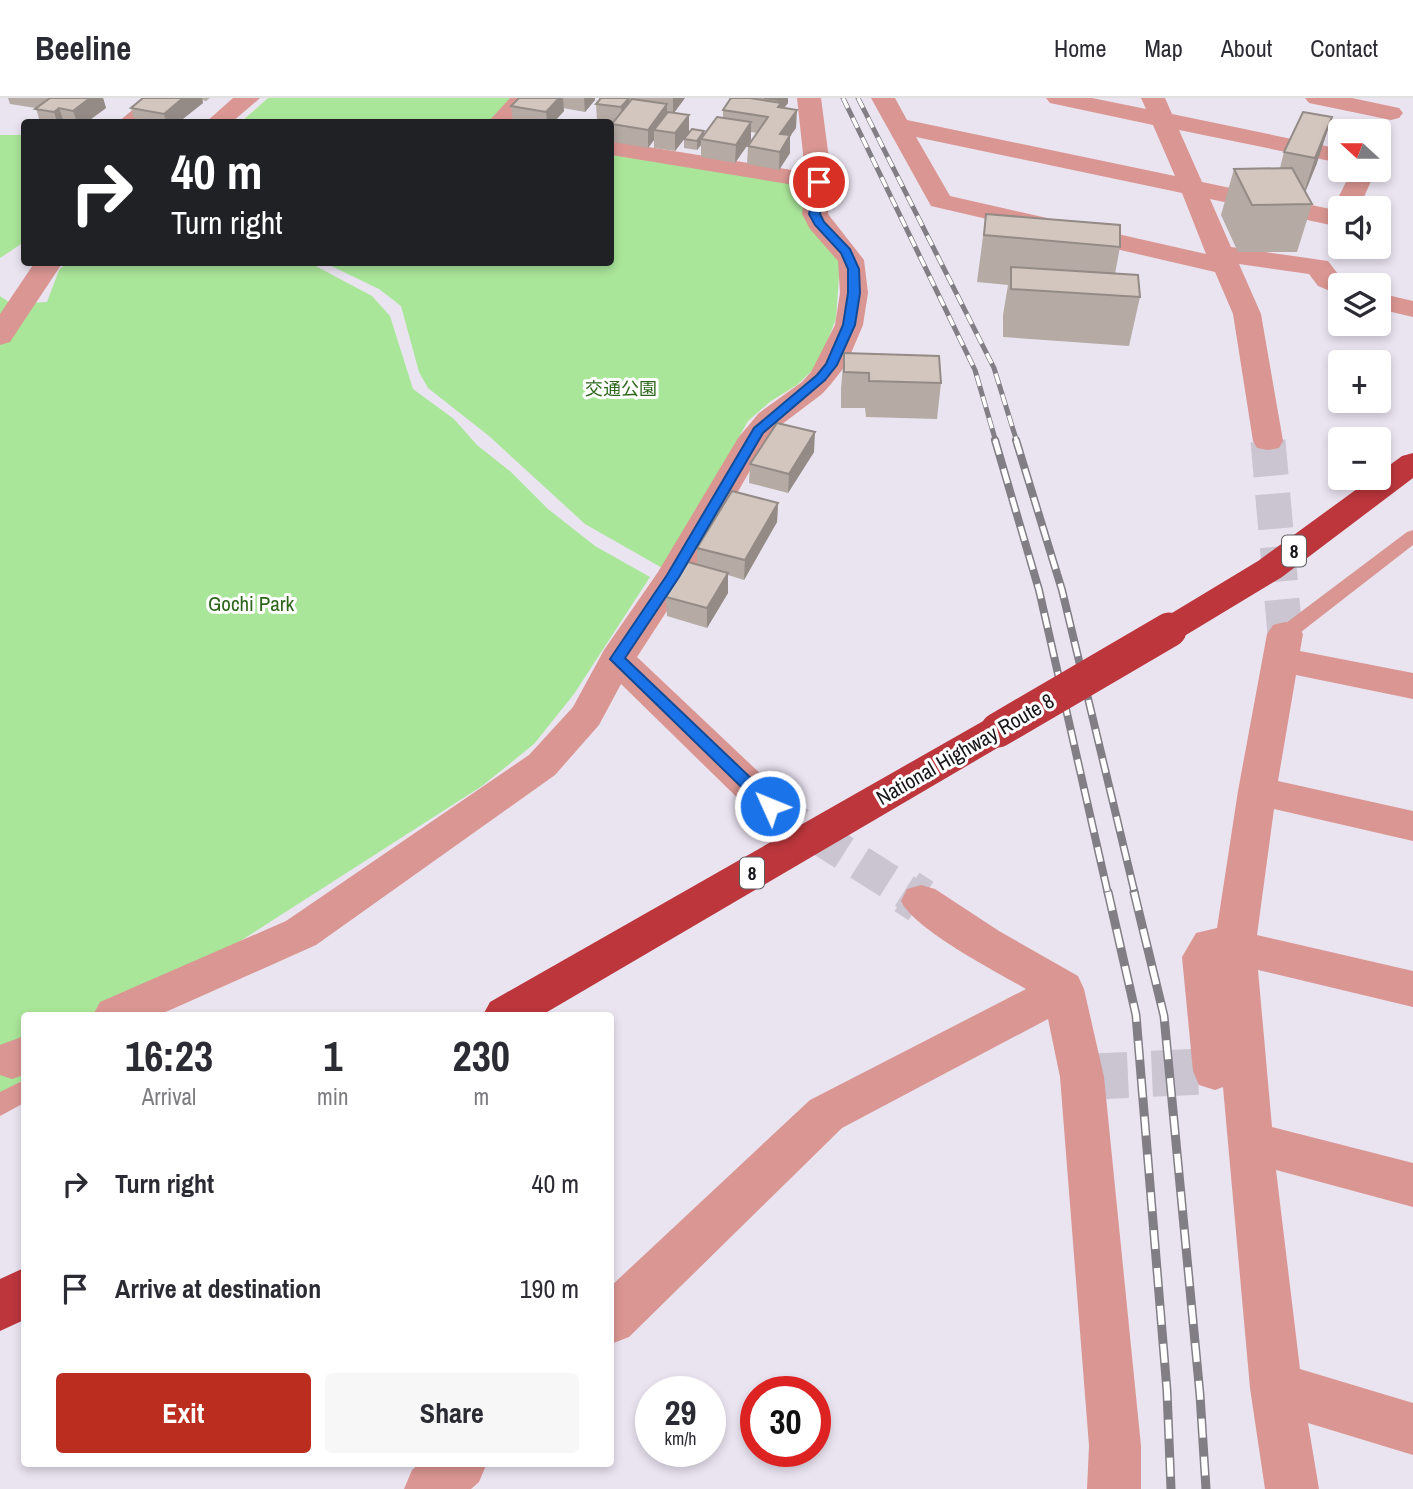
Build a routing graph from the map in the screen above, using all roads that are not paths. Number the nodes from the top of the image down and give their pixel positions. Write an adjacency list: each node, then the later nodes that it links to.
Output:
1 (155, 98): 10 (lane)
2 (248, 98): 11 (street)
3 (523, 98): 12 (street)
4 (809, 98): 16 (street)
5 (883, 98): 13 (street)
6 (1058, 98): 8 (street)
7 (1317, 98): 9 (street)
8 (1158, 109): 15 (street); 17 (street)
9 (1391, 114)
10 (128, 119)
11 (222, 119)
12 (503, 119)
13 (896, 125): 17 (street); 20 (street)
14 (614, 148): 16 (street)
15 (1328, 153)
16 (819, 182): 31 (street)
17 (1191, 188): 18 (street); 20 (street)
18 (1328, 217)
19 (1328, 246): 22 (street)
20 (1222, 259): 22 (street); 27 (street)
21 (47, 266): 26 (street)
22 (1318, 267): 23 (street)
23 (1328, 280)
24 (1391, 304): 25 (street)
25 (1413, 309)
26 (0, 336)
27 (1268, 441)
28 (1413, 463): 43 (highway, National Highway Route 8 / 8, bridge)
29 (1413, 536): 30 (lane)
30 (1283, 647): 32 (street); 33 (street)
31 (617, 659): 34 (street); 37 (street)
32 (1413, 686)
33 (1257, 791): 35 (street); 38 (street)
34 (770, 806)
35 (1413, 826)
36 (921, 901): 39 (street)
37 (301, 933): 41 (street); 42 (lane)
38 (1235, 947): 40 (street); 45 (street); 47 (street)
39 (1063, 989): 51 (street); 56 (street)
40 (1413, 989)
41 (122, 1012)
42 (163, 1012)
43 (510, 1012)
44 (20, 1069): 46 (lane)
45 (1215, 1071)
46 (0, 1105)
47 (1250, 1142): 48 (street); 52 (street)
48 (1413, 1185)
49 (21, 1294): 50 (highway)
50 (0, 1307)
51 (614, 1317)
52 (1276, 1388): 53 (street); 57 (street)
53 (1413, 1429)
54 (455, 1467): 55 (street)
55 (430, 1489)
56 (1114, 1489)
57 (1292, 1489)

